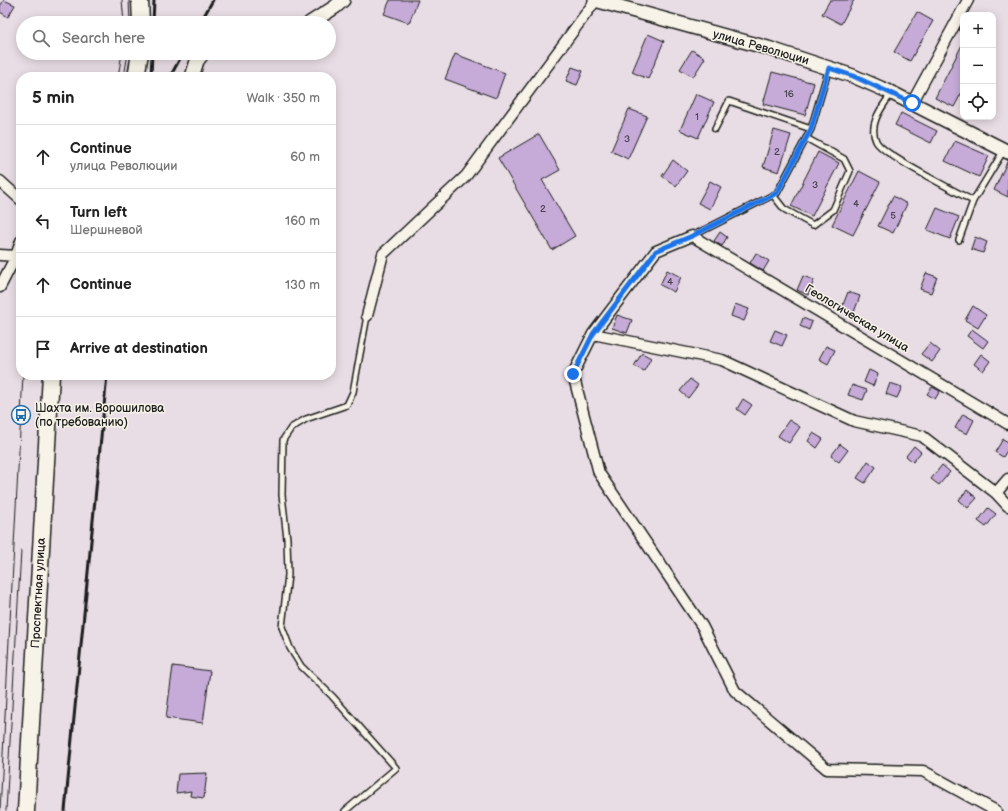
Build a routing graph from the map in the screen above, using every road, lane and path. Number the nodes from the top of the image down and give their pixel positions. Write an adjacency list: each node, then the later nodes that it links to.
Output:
1 (140, 0): 5 (main road)
2 (343, 0): 6 (street)
3 (595, 0): 9 (street, улица Революции); 28 (street)
4 (968, 0): 13 (street)
5 (141, 16)
6 (322, 16)
7 (139, 60): 10 (main road)
8 (198, 60): 11 (street)
9 (829, 68): 12 (street, улица Революции); 15 (lane)
10 (137, 72)
11 (194, 72)
12 (892, 93): 13 (street, улица Революции); 21 (lane)
13 (912, 103): 17 (street, улица Революции)
14 (715, 129): 15 (lane)
15 (811, 129): 16 (lane)
16 (806, 138): 20 (lane); 20 (lane)
17 (1006, 151): 21 (lane)
18 (0, 180): 19 (street)
19 (16, 195)
20 (773, 195): 22 (lane)
21 (973, 201): 23 (lane)
22 (692, 236): 29 (street); 31 (street, Геологическая улица)
23 (959, 240)
24 (0, 255): 25 (street)
25 (16, 257)
26 (16, 260): 27 (street)
27 (0, 287)
28 (367, 316): 36 (lane)
29 (593, 334): 33 (street); 37 (street)
30 (51, 380): 35 (main road, Проспектная улица)
31 (1008, 424)
32 (1008, 479): 33 (street)
33 (996, 493): 34 (street)
34 (1008, 506)
35 (26, 811)
36 (345, 811)
37 (996, 811)

